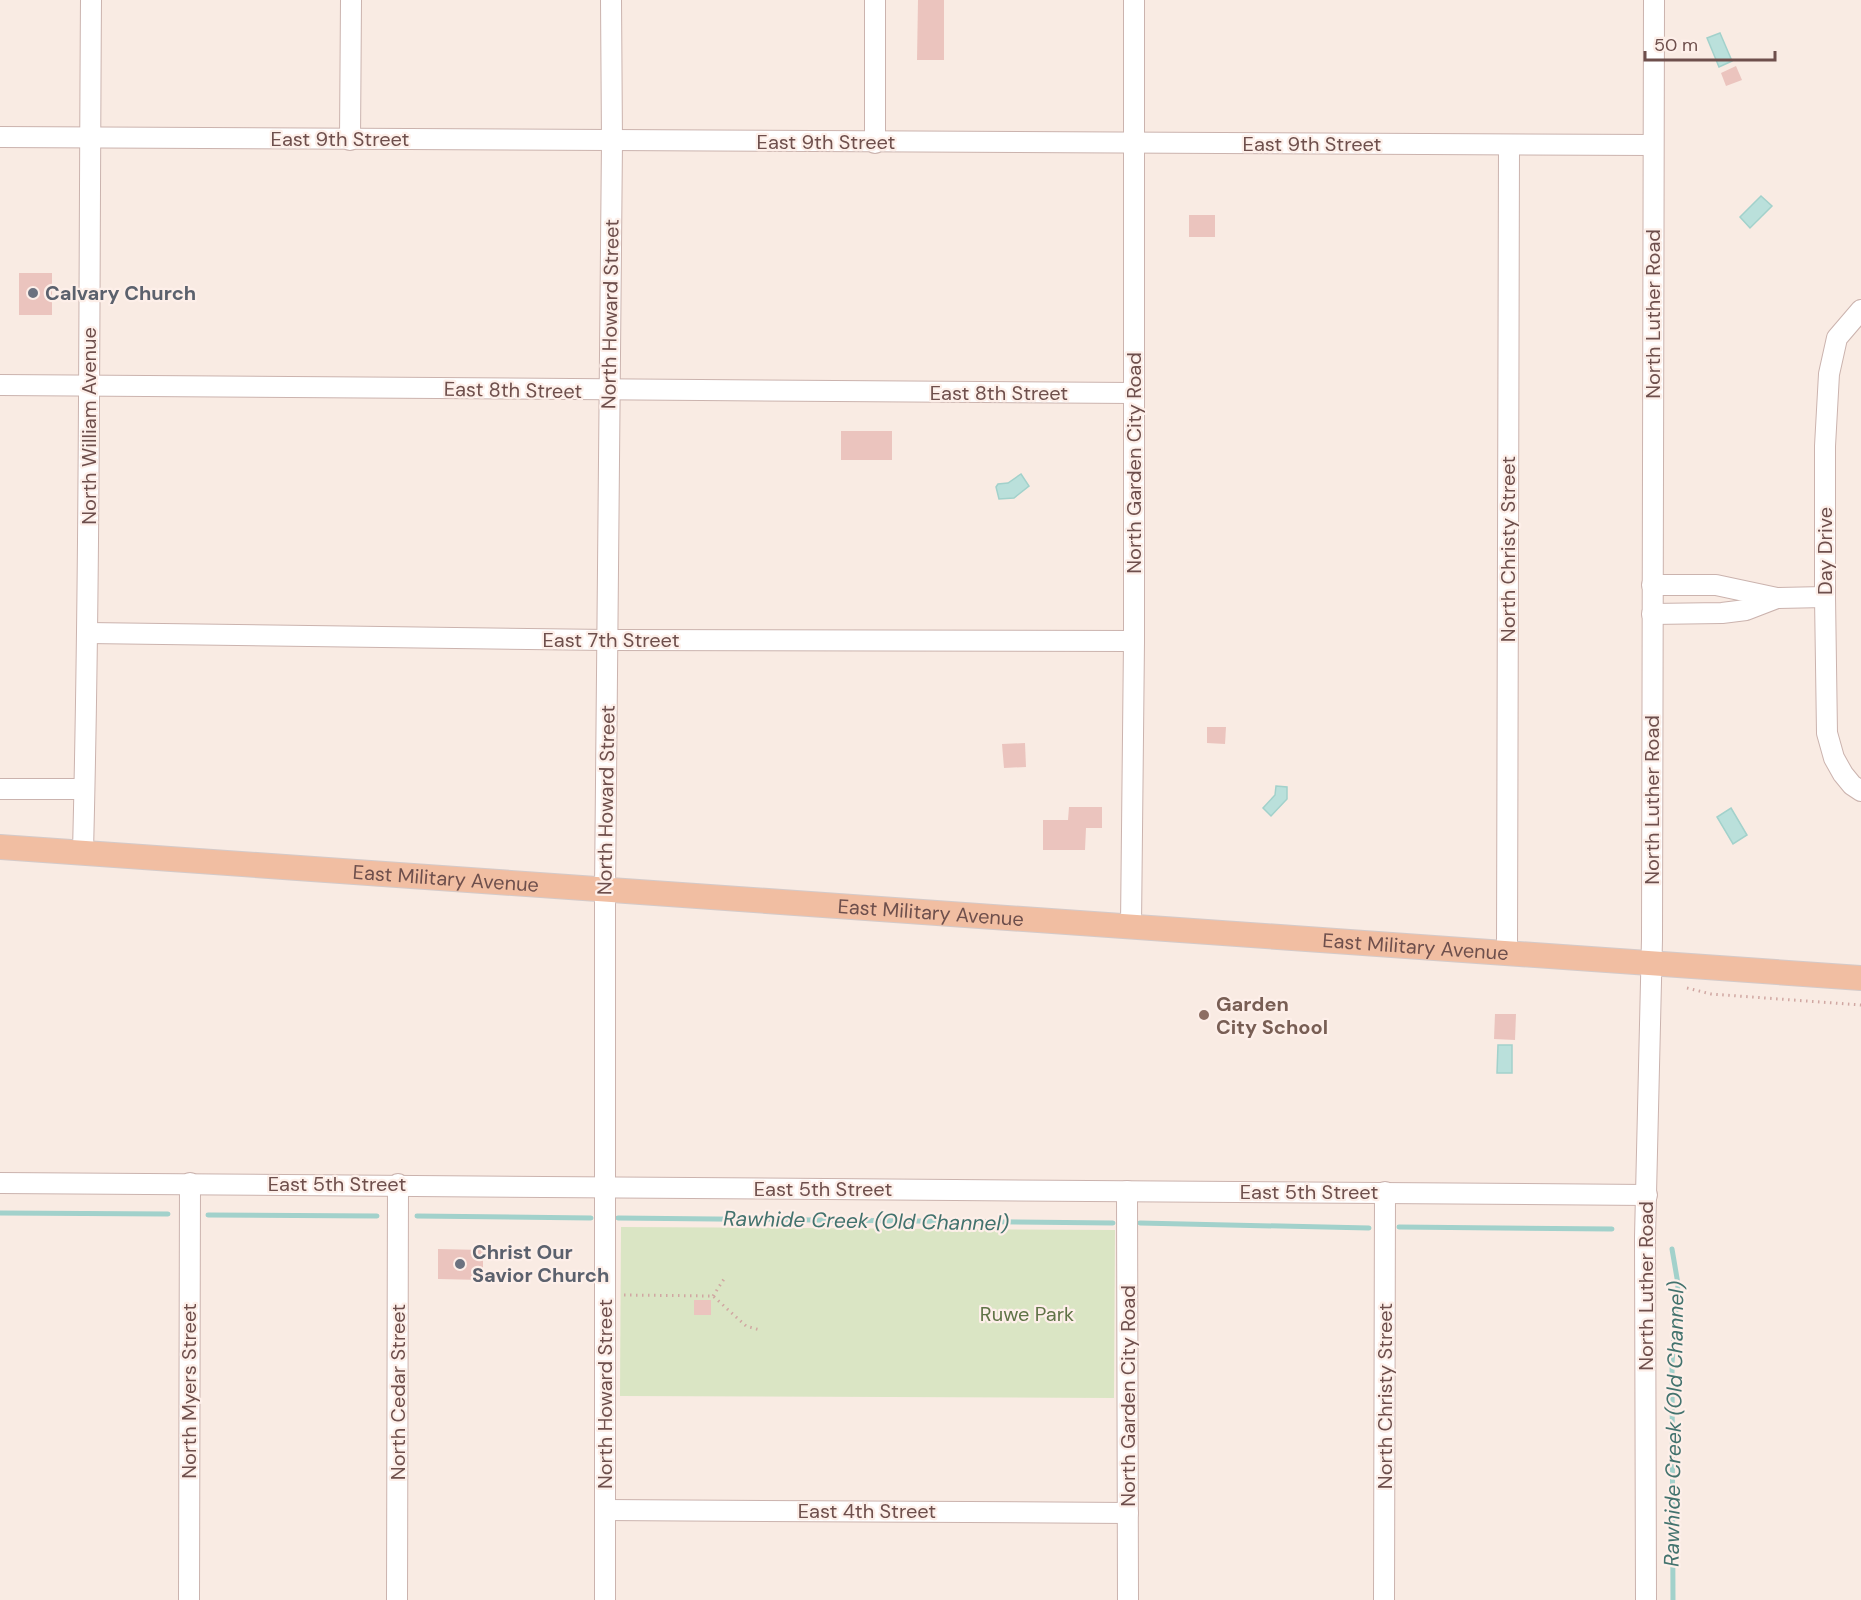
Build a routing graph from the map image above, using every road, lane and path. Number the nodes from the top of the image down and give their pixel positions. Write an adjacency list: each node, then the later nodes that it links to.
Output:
1 (91, 0): 8 (street, North William Avenue)
2 (351, 0): 9 (street)
3 (611, 0): 10 (street, North Howard Street)
4 (875, 0): 11 (street)
5 (1134, 0): 12 (street, North Garden City Road)
6 (1654, 0): 14 (street, North Luther Road)
7 (0, 137): 8 (street, East 9th Street)
8 (90, 137): 9 (street, East 9th Street); 17 (street, North William Avenue)
9 (350, 140): 10 (street, East 9th Street)
10 (612, 141): 11 (street, East 9th Street); 18 (street, North Howard Street)
11 (875, 142): 12 (street, East 9th Street)
12 (1134, 144): 13 (street, East 9th Street); 19 (street, North Garden City Road)
13 (1509, 145): 14 (street, East 9th Street); 34 (street, North Christy Street)
14 (1653, 146): 20 (street, North Luther Road)
15 (1861, 310): 21 (street, Day Drive)
16 (0, 385): 17 (street, East 8th Street)
17 (90, 386): 18 (street, East 8th Street); 24 (street, North William Avenue)
18 (609, 391): 19 (street, East 8th Street); 25 (street, North Howard Street)
19 (1134, 393): 26 (street, North Garden City Road)
20 (1652, 585): 22 (street); 23 (street, North Luther Road)
21 (1825, 597): 22 (street); 29 (street, Day Drive)
22 (1777, 598): 23 (street)
23 (1652, 614): 35 (street, North Luther Road)
24 (88, 633): 25 (street, East 7th Street); 28 (street, North William Avenue)
25 (608, 640): 26 (street, East 7th Street); 32 (street, North Howard Street)
26 (1134, 640): 33 (street, North Garden City Road)
27 (0, 789): 28 (street)
28 (84, 789): 31 (street, North William Avenue)
29 (1861, 791)
30 (0, 847): 31 (main road, East Military Avenue)
31 (83, 852): 32 (main road, East Military Avenue)
32 (605, 889): 33 (main road, East Military Avenue); 41 (street, North Howard Street)
33 (1131, 926): 34 (main road, East Military Avenue)
34 (1508, 953): 35 (main road, East Military Avenue)
35 (1651, 974): 36 (main road, East Military Avenue); 37 (path); 44 (street, North Luther Road)
36 (1861, 978)
37 (1861, 1005)
38 (0, 1183): 39 (street, East 5th Street)
39 (190, 1183): 40 (street, East 5th Street); 51 (street, North Myers Street)
40 (398, 1184): 41 (street, East 5th Street); 52 (street, North Cedar Street)
41 (606, 1188): 42 (street, East 5th Street); 49 (street, North Howard Street)
42 (1127, 1191): 43 (street, East 5th Street); 50 (street, North Garden City Road)
43 (1385, 1192): 44 (street, East 5th Street); 55 (street, North Christy Street)
44 (1647, 1195): 56 (street, North Luther Road)
45 (724, 1279): 47 (path)
46 (624, 1295): 47 (path)
47 (713, 1296): 48 (path)
48 (760, 1330)
49 (605, 1510): 50 (street, East 4th Street); 53 (street, North Howard Street)
50 (1128, 1513): 54 (street, North Garden City Road)
51 (189, 1600)
52 (398, 1600)
53 (605, 1600)
54 (1128, 1600)
55 (1384, 1600)
56 (1646, 1600)

